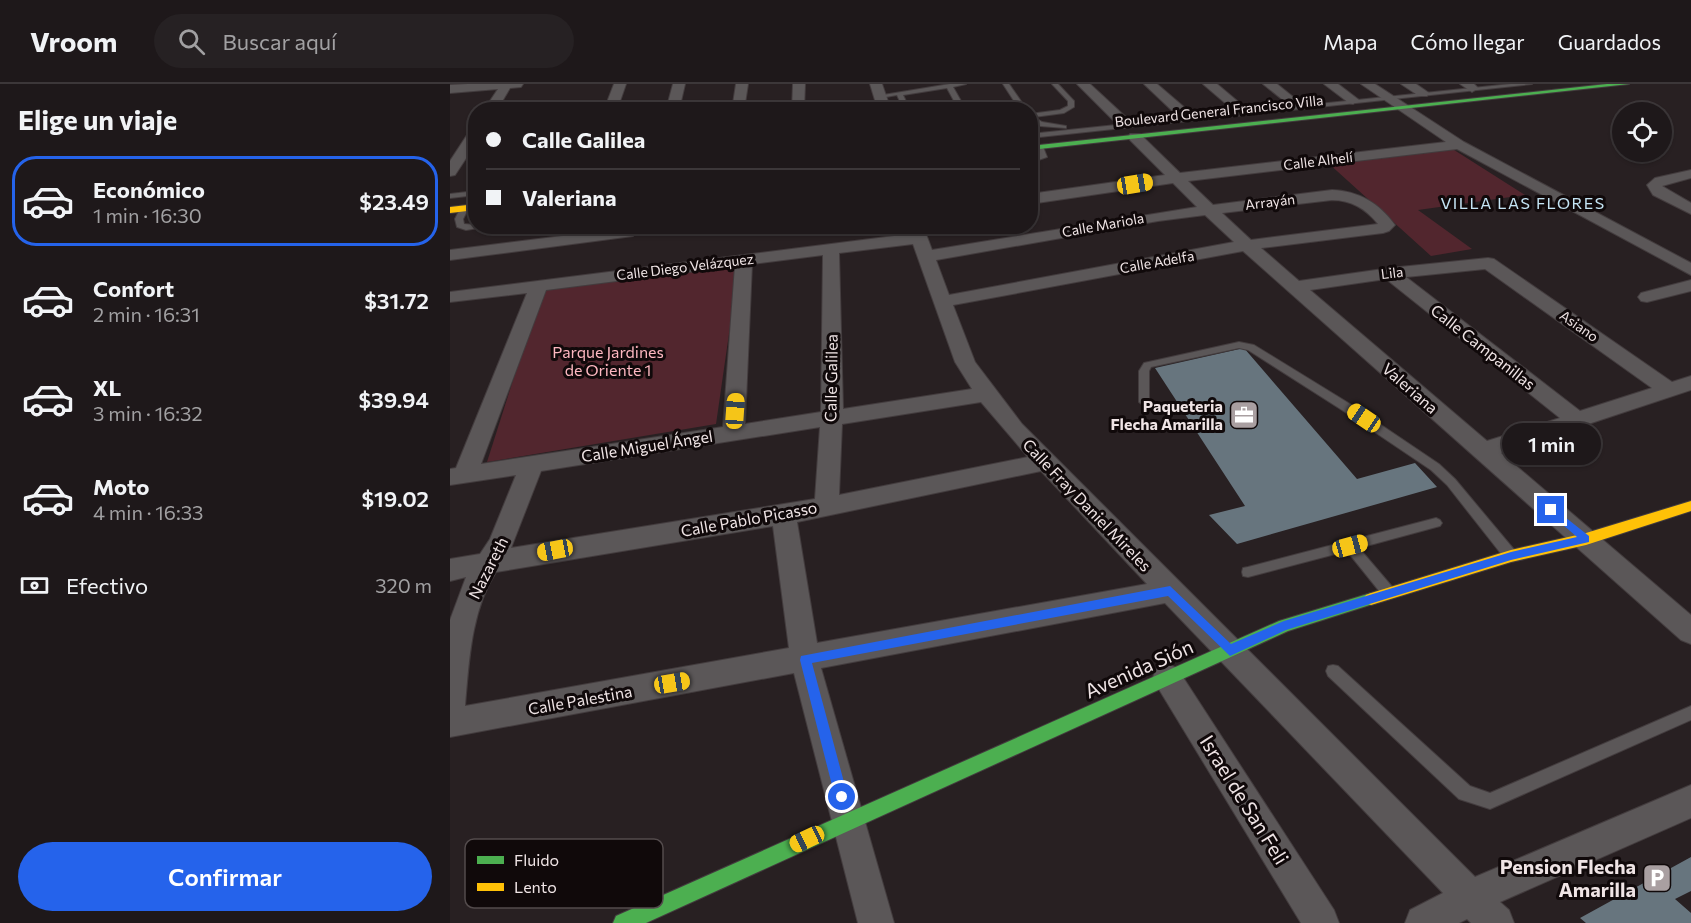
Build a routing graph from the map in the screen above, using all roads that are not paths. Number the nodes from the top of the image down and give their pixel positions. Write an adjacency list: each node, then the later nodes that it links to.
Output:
1 (510, 84): 22 (street); 30 (street)
2 (620, 84): 31 (street)
3 (679, 84): 32 (street)
4 (742, 84): 33 (street)
5 (799, 84): 34 (street)
6 (963, 84): 20 (lane)
7 (1006, 84): 37 (lane)
8 (1055, 84): 41 (lane)
9 (1083, 84): 27 (street, Valeriana)
10 (1150, 84): 42 (street)
11 (1209, 84): 39 (street)
12 (1269, 84): 38 (street)
13 (1330, 84): 28 (street)
14 (1367, 84): 29 (street)
15 (1407, 84): 25 (street)
16 (1504, 84): 21 (main road, Boulevard General Francisco Villa)
17 (1528, 84): 29 (lane)
18 (1600, 84): 29 (lane)
19 (1626, 84): 29 (main road, Boulevard General Francisco Villa)
20 (949, 86): 24 (lane); 36 (lane)
21 (1469, 86): 25 (main road, Boulevard General Francisco Villa)
22 (450, 89)
23 (878, 90): 24 (lane)
24 (898, 93): 35 (lane)
25 (1423, 93): 29 (main road, Boulevard General Francisco Villa)
26 (1118, 98): 27 (street)
27 (1101, 100): 45 (street, Valeriana)
28 (1353, 100): 29 (main road, Boulevard General Francisco Villa); 38 (main road, Boulevard General Francisco Villa)
29 (1391, 101): 40 (main road, Boulevard General Francisco Villa); 46 (lane); 49 (street)
30 (496, 102)
31 (613, 102)
32 (674, 102)
33 (739, 102)
34 (798, 102)
35 (903, 102)
36 (958, 102)
37 (1018, 102)
38 (1297, 105): 39 (main road, Boulevard General Francisco Villa)
39 (1243, 111): 42 (main road, Boulevard General Francisco Villa)
40 (1328, 113): 45 (main road, Boulevard General Francisco Villa); 51 (lane)
41 (1038, 116)
42 (1187, 117): 45 (main road, Boulevard General Francisco Villa)
43 (1038, 121): 44 (lane)
44 (1080, 129): 45 (main road, Boulevard General Francisco Villa); 47 (main road, Boulevard General Francisco Villa)
45 (1130, 130): 50 (main road, Boulevard General Francisco Villa); 55 (street, Valeriana)
46 (1038, 134)
47 (1038, 134)
48 (468, 142): 52 (street)
49 (1459, 145): 55 (street, Calle Alhelí); 74 (street)
50 (1038, 146)
51 (1038, 147)
52 (455, 157): 53 (street)
53 (450, 172)
54 (1691, 174): 61 (street)
55 (1177, 178): 58 (street, Calle Alhelí); 60 (street, Valeriana)
56 (468, 193): 57 (main road)
57 (450, 194)
58 (1038, 198)
59 (463, 207): 63 (lane)
60 (1208, 209): 62 (street, Calle Mariola); 64 (street, Arrayán); 69 (street, Valeriana)
61 (1691, 209)
62 (1038, 227)
63 (468, 228)
64 (1370, 228): 69 (street, Calle Adelfa)
65 (600, 234): 71 (street)
66 (627, 234): 76 (street)
67 (976, 234): 68 (street, Calle Mariola)
68 (920, 240): 70 (street, Calle Diego Velázquez); 82 (street, Calle Fray Daniel Mireles)
69 (1247, 245): 79 (street, Valeriana); 82 (street, Calle Adelfa)
70 (831, 250): 72 (street, Calle Diego Velázquez); 87 (street, Calle Galilea)
71 (450, 255)
72 (744, 259): 76 (street, Calle Diego Velázquez); 89 (street)
73 (1488, 263): 75 (street, Lila); 84 (street, Asiano)
74 (1691, 270)
75 (1390, 273): 79 (street, Lila); 88 (street, Calle Campanillas)
76 (615, 275): 77 (street, Calle Diego Velázquez)
77 (539, 284): 80 (street, Calle Diego Velázquez); 93 (street)
78 (1691, 285): 81 (street)
79 (1296, 287): 90 (street, Valeriana)
80 (450, 297)
81 (1647, 297)
82 (944, 301): 85 (street, Calle Fray Daniel Mireles)
83 (1691, 383): 84 (street)
84 (1669, 390): 88 (street)
85 (986, 394): 87 (street, Calle Miguel Ángel); 91 (street, Calle Fray Daniel Mireles)
86 (1144, 402): 100 (lane)
87 (831, 417): 89 (street, Calle Miguel Ángel); 94 (street, Calle Galilea)
88 (1577, 420): 90 (street)
89 (734, 432): 92 (street, Calle Miguel Ángel)
90 (1482, 451): 98 (street, Valeriana)
91 (1046, 462): 94 (street, Calle Pablo Picasso); 104 (street, Calle Fray Daniel Mireles)
92 (532, 464): 93 (street, Calle Miguel Ángel); 101 (street, Nazareth)
93 (457, 476)
94 (827, 506): 96 (street, Calle Pablo Picasso)
95 (1691, 506): 98 (main road, Avenida Sión)
96 (784, 515): 101 (street, Calle Pablo Picasso); 108 (street)
97 (1436, 523): 99 (lane)
98 (1586, 539): 100 (main road, Avenida Sión); 106 (street, Valeriana)
99 (1350, 546): 103 (lane); 105 (lane)
100 (1511, 556): 105 (main road, Avenida Sión)
101 (486, 564): 102 (street, Calle Pablo Picasso); 111 (street, Nazareth)
102 (450, 570)
103 (1248, 572)
104 (1170, 591): 107 (street, Calle Fray Daniel Mireles); 108 (street, Calle Palestina)
105 (1389, 594): 107 (main road, Avenida Sión)
106 (1691, 632)
107 (1230, 651): 110 (main road, Avenida Sión); 116 (street, Calle Fray Daniel Mireles)
108 (806, 660): 113 (street, Calle Palestina); 115 (street)
109 (1333, 671): 112 (lane)
110 (1167, 677): 115 (main road, Avenida Sión); 121 (street, Israel de San Feli)
111 (450, 709)
112 (1691, 713)
113 (450, 723)
114 (1691, 801): 116 (street)
115 (848, 820): 117 (main road, Avenida Sión); 120 (street)
116 (1471, 897): 122 (street); 123 (street, Calle Fray Daniel Mireles)
117 (663, 905)
118 (656, 908): 119 (main road, Avenida Sión)
119 (623, 923)
120 (876, 923)
121 (1322, 923)
122 (1423, 923)
123 (1496, 923)

